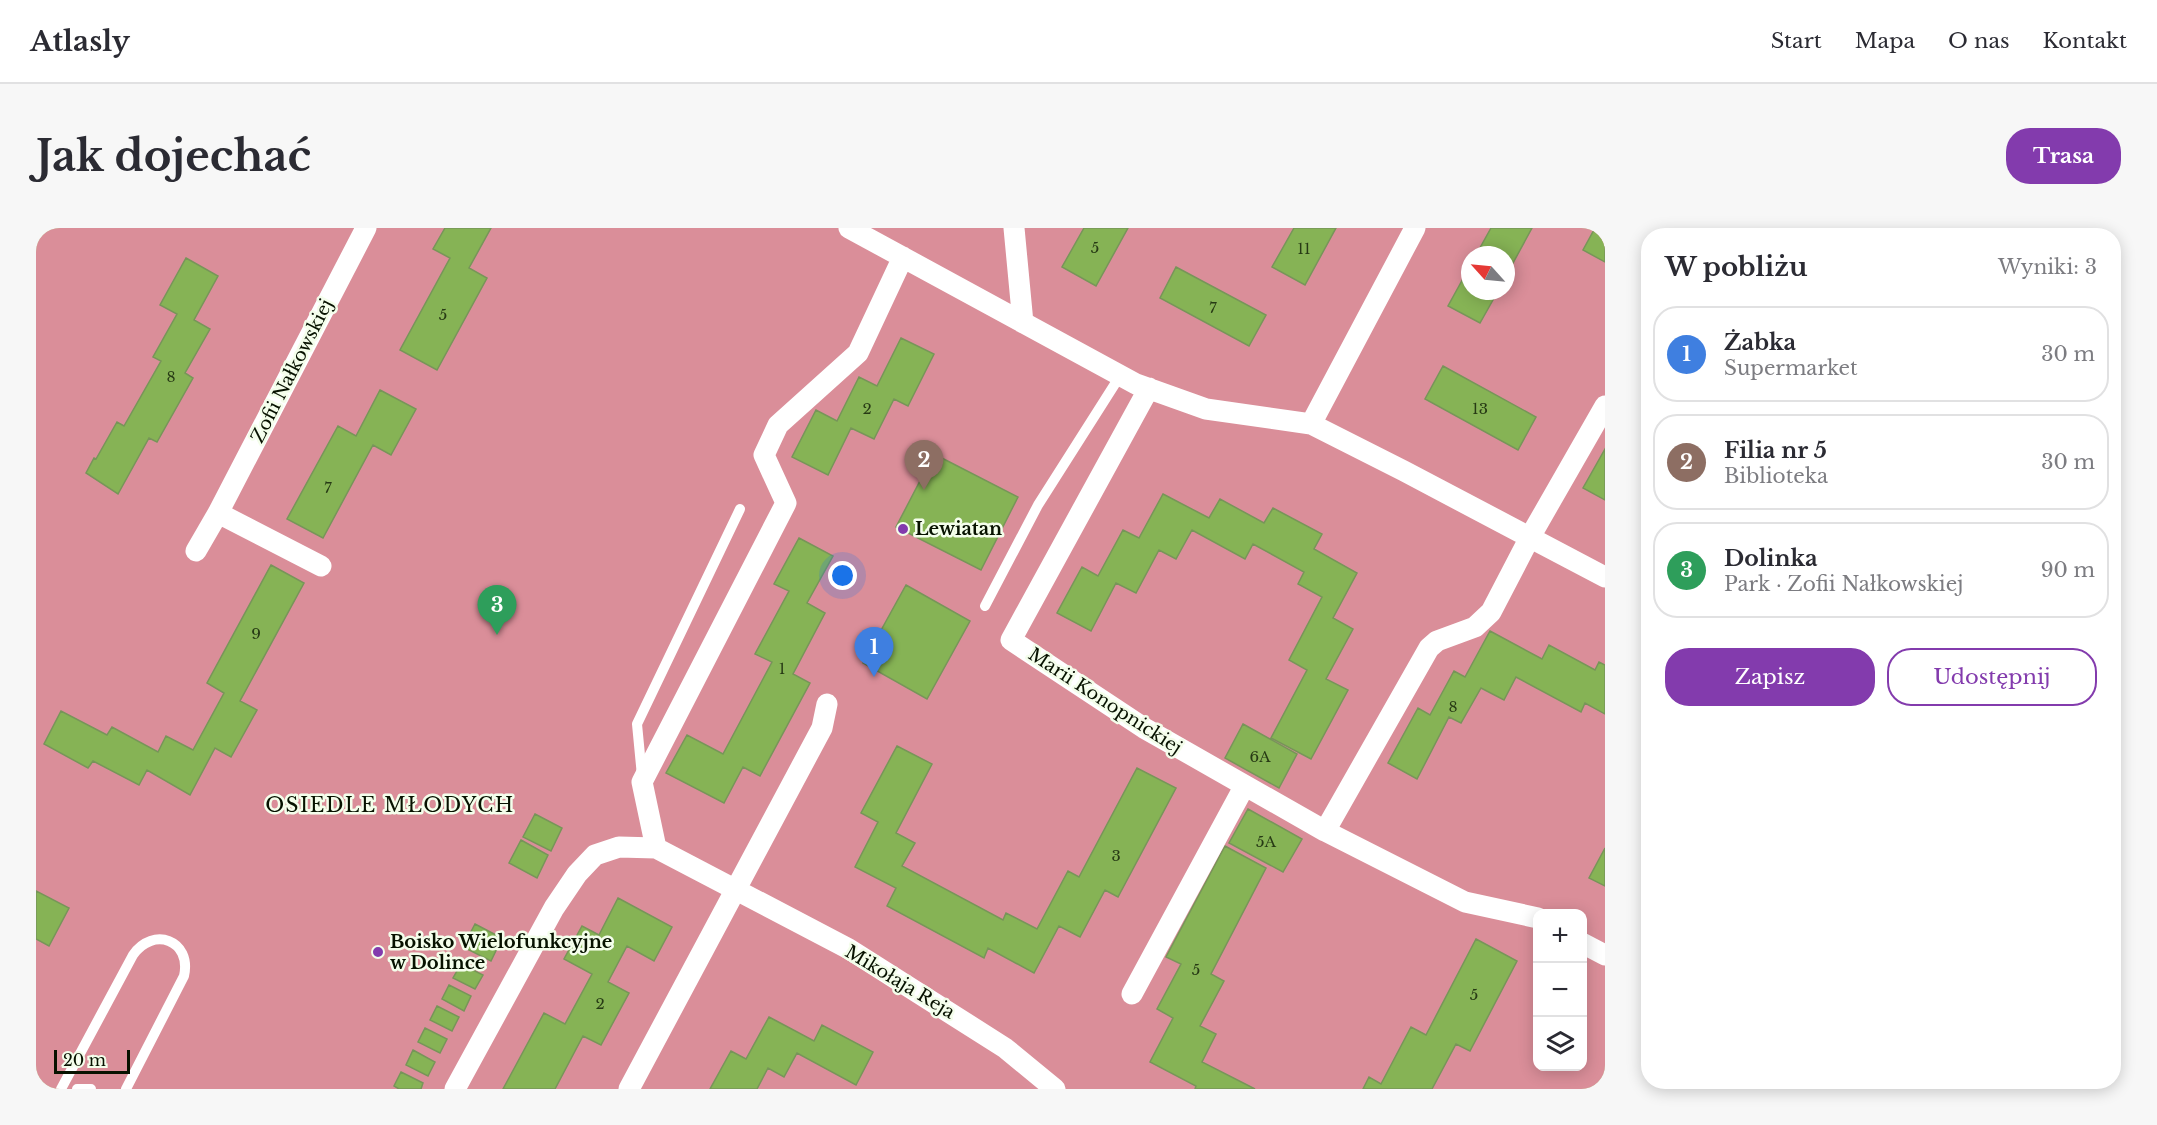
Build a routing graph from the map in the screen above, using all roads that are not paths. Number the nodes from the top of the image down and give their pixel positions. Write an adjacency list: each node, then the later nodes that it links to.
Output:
1 (366, 228): 12 (street, Zofii Nałkowskiej)
2 (849, 228): 5 (street)
3 (1014, 228): 6 (street)
4 (1415, 228): 10 (street)
5 (903, 257): 6 (street); 19 (street)
6 (1023, 323): 7 (street)
7 (1120, 376): 8 (street); 17 (lane)
8 (1149, 388): 10 (street); 20 (street, Marii Konopnickiej)
9 (1605, 406): 13 (street)
10 (1311, 424): 13 (street)
11 (740, 509): 19 (lane)
12 (218, 513): 14 (street, Zofii Nałkowskiej); 15 (street)
13 (1530, 537): 16 (street); 21 (street)
14 (196, 551)
15 (321, 566)
16 (1605, 577)
17 (985, 606)
18 (827, 704): 23 (street)
19 (642, 782): 22 (street)
20 (1244, 787): 21 (street, Marii Konopnickiej); 27 (street)
21 (1325, 831): 24 (street, Marii Konopnickiej)
22 (656, 848): 23 (street, Mikołaja Reja); 32 (street, Mikołaja Reja)
23 (736, 889): 33 (street); 34 (street, Mikołaja Reja)
24 (1533, 917)
25 (1587, 946): 26 (street)
26 (1605, 955)
27 (1132, 994)
28 (61, 1089): 31 (lane)
29 (77, 1089): 30 (lane)
30 (91, 1089)
31 (126, 1089)
32 (455, 1089)
33 (628, 1089)
34 (1055, 1089)

